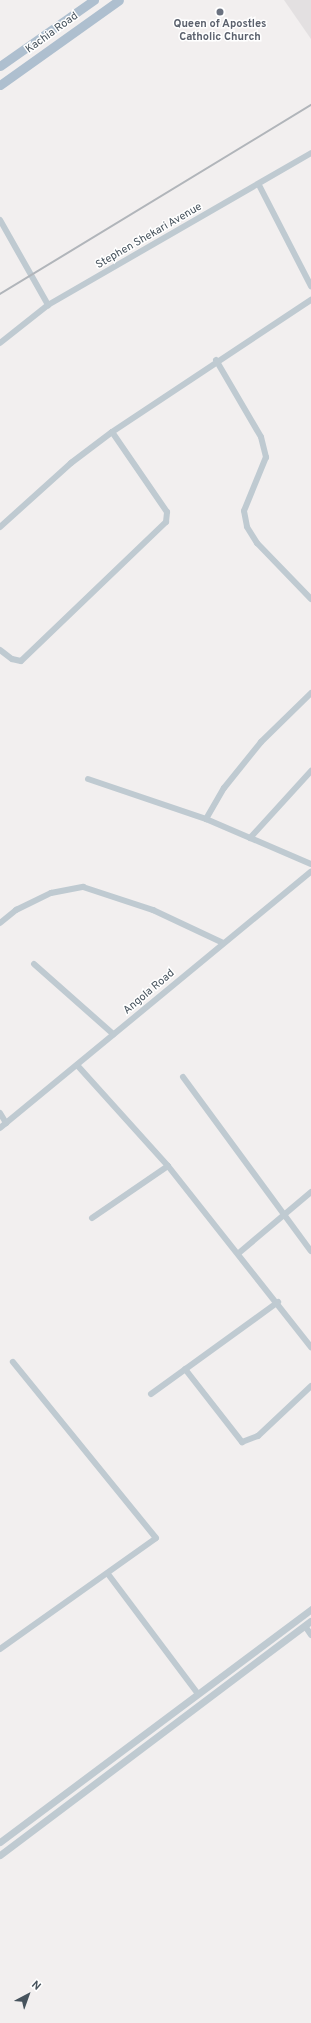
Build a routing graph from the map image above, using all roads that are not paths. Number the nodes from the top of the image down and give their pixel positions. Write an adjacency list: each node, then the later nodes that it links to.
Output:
1 (94, 0): 3 (main road, Kachia Road)
2 (119, 0): 4 (main road, Kachia Road)
3 (0, 66)
4 (0, 85)
5 (311, 153): 6 (street, Stephen Shekari Avenue)
6 (259, 185): 8 (street); 10 (street, Stephen Shekari Avenue)
7 (0, 220): 10 (street)
8 (311, 286)
9 (311, 300): 12 (street)
10 (48, 305): 11 (street, Stephen Shekari Avenue)
11 (0, 342)
12 (216, 360): 13 (street); 15 (street)
13 (112, 432): 14 (street); 16 (street)
14 (0, 527)
15 (311, 599)
16 (0, 650)
17 (311, 693): 20 (street)
18 (311, 771): 21 (street)
19 (88, 778): 20 (street)
20 (206, 819): 21 (street)
21 (250, 838): 22 (street)
22 (311, 864)
23 (311, 872): 25 (street, Angola Road)
24 (0, 923): 25 (street)
25 (223, 943): 27 (street, Angola Road)
26 (34, 964): 27 (street)
27 (113, 1034): 28 (street, Angola Road)
28 (77, 1065): 31 (street, Angola Road); 33 (street)
29 (183, 1077): 35 (street)
30 (0, 1113): 31 (street)
31 (6, 1123): 32 (street, Angola Road)
32 (0, 1128)
33 (168, 1166): 36 (street); 38 (street)
34 (311, 1192): 35 (street)
35 (284, 1214): 37 (street); 38 (street)
36 (92, 1218)
37 (311, 1251)
38 (240, 1252): 39 (street)
39 (278, 1302): 40 (street); 42 (street)
40 (311, 1348)
41 (14, 1362): 45 (street)
42 (185, 1369): 43 (street); 44 (street)
43 (311, 1386)
44 (150, 1394)
45 (108, 1574): 49 (street); 50 (street)
46 (311, 1610): 50 (street)
47 (308, 1623): 48 (street); 52 (street)
48 (311, 1635)
49 (0, 1649)
50 (198, 1694): 51 (street)
51 (0, 1842)
52 (0, 1855)

